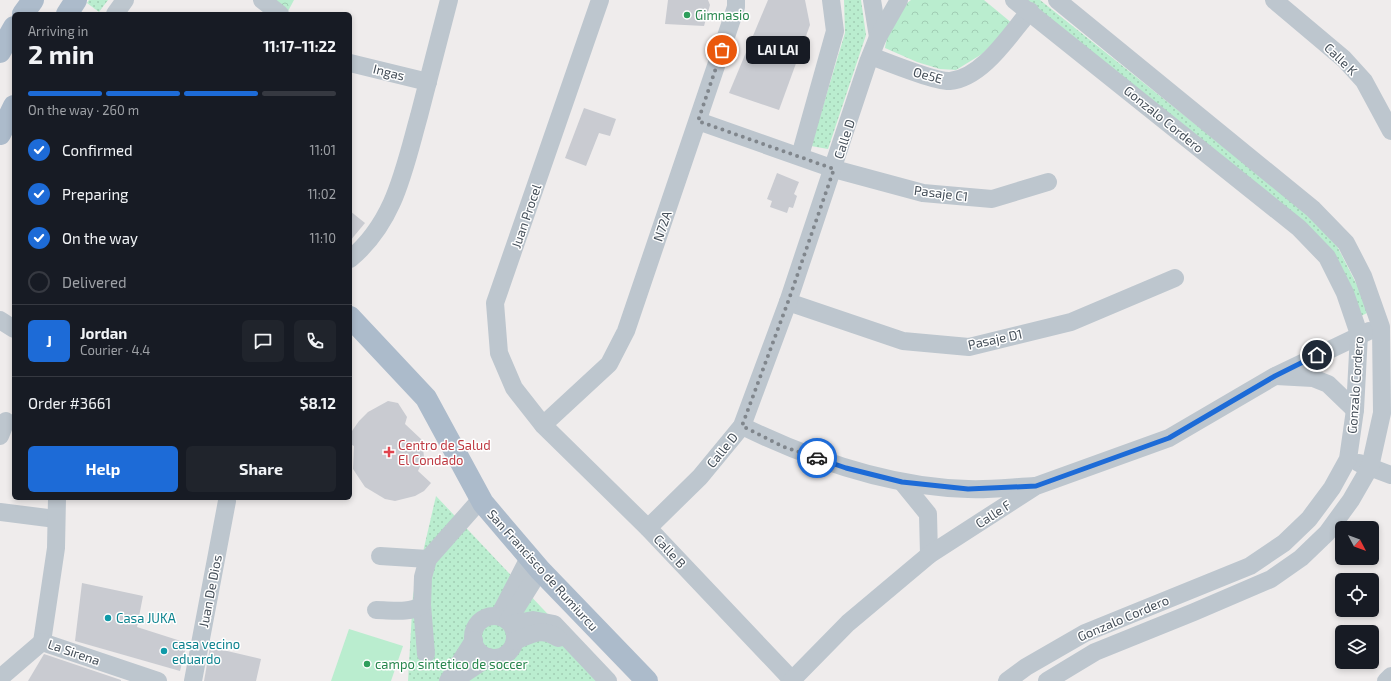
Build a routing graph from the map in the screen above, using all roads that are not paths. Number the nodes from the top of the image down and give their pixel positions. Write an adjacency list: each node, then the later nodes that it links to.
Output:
1 (33, 0): 15 (main road)
2 (76, 0): 16 (main road)
3 (125, 0): 17 (street)
4 (262, 0): 18 (street)
5 (449, 0): 22 (street)
6 (600, 0): 40 (street, Juan Procel)
7 (736, 0): 24 (street, N72A)
8 (831, 0): 27 (street)
9 (872, 0): 19 (street, Calle D)
10 (899, 0): 19 (street, Calle D)
11 (1014, 0): 14 (street, Gonzalo Cordero)
12 (1057, 0): 35 (street, Gonzalo Cordero)
13 (1274, 0): 25 (street, Calle K)
14 (1030, 11): 20 (street, Oe5E); 37 (street, Gonzalo Cordero)
15 (24, 12)
16 (68, 12)
17 (116, 12)
18 (277, 12)
19 (878, 37): 20 (street, Calle D)
20 (871, 56): 28 (street, Calle D)
21 (352, 63): 22 (street, Ingas)
22 (428, 82): 30 (street)
23 (12, 110): 26 (main road)
24 (698, 121): 27 (street, Pasaje C1); 40 (street, N72A)
25 (1391, 131)
26 (0, 134)
27 (800, 156): 28 (street, Pasaje C1)
28 (834, 169): 29 (street, Pasaje C1); 32 (street, Calle D)
29 (1048, 182)
30 (352, 257)
31 (1175, 278): 32 (street, Pasaje D1)
32 (788, 302): 41 (street, Calle D)
33 (352, 319): 47 (main road, San Francisco de Rumiurcu)
34 (0, 320): 36 (street)
35 (1386, 327): 37 (street, Calle F); 43 (street, Gonzalo Cordero)
36 (12, 328)
37 (1359, 334): 38 (street, Calle F); 39 (street, Gonzalo Cordero)
38 (1275, 376): 39 (street); 46 (street, Calle F)
39 (1355, 410): 42 (street, Gonzalo Cordero)
40 (543, 425): 52 (street, Calle B)
41 (742, 426): 45 (street); 52 (street, Calle D)
42 (1348, 459): 43 (street); 75 (street, Gonzalo Cordero)
43 (1370, 467): 44 (street); 76 (street, Gonzalo Cordero)
44 (1391, 475)
45 (902, 482): 46 (street); 53 (street)
46 (1036, 486): 53 (street, Calle F)
47 (481, 499): 55 (street); 56 (main road, San Francisco de Rumiurcu)
48 (57, 500): 51 (street)
49 (227, 501): 69 (street, Juan De Dios)
50 (0, 512): 51 (street)
51 (56, 519): 61 (street)
52 (648, 528): 67 (street, Calle B)
53 (929, 555): 67 (street, Calle F)
54 (380, 556): 55 (street)
55 (428, 559): 57 (street)
56 (534, 564): 59 (street); 74 (main road, San Francisco de Rumiurcu)
57 (422, 605): 58 (street); 62 (street)
58 (376, 610)
59 (509, 625): 60 (street); 63 (street); 72 (street); 73 (street)
60 (474, 640): 63 (street); 70 (street)
61 (42, 642): 64 (street, La Sirena); 66 (street, La Sirena)
62 (426, 654)
63 (489, 657): 71 (street)
64 (116, 674): 68 (street, La Sirena)
65 (1391, 676): 77 (street)
66 (0, 678)
67 (793, 680)
68 (158, 681)
69 (193, 681)
70 (448, 681)
71 (453, 681)
72 (595, 681)
73 (608, 681)
74 (647, 681)
75 (1007, 681)
76 (1047, 681)
77 (1386, 681)

